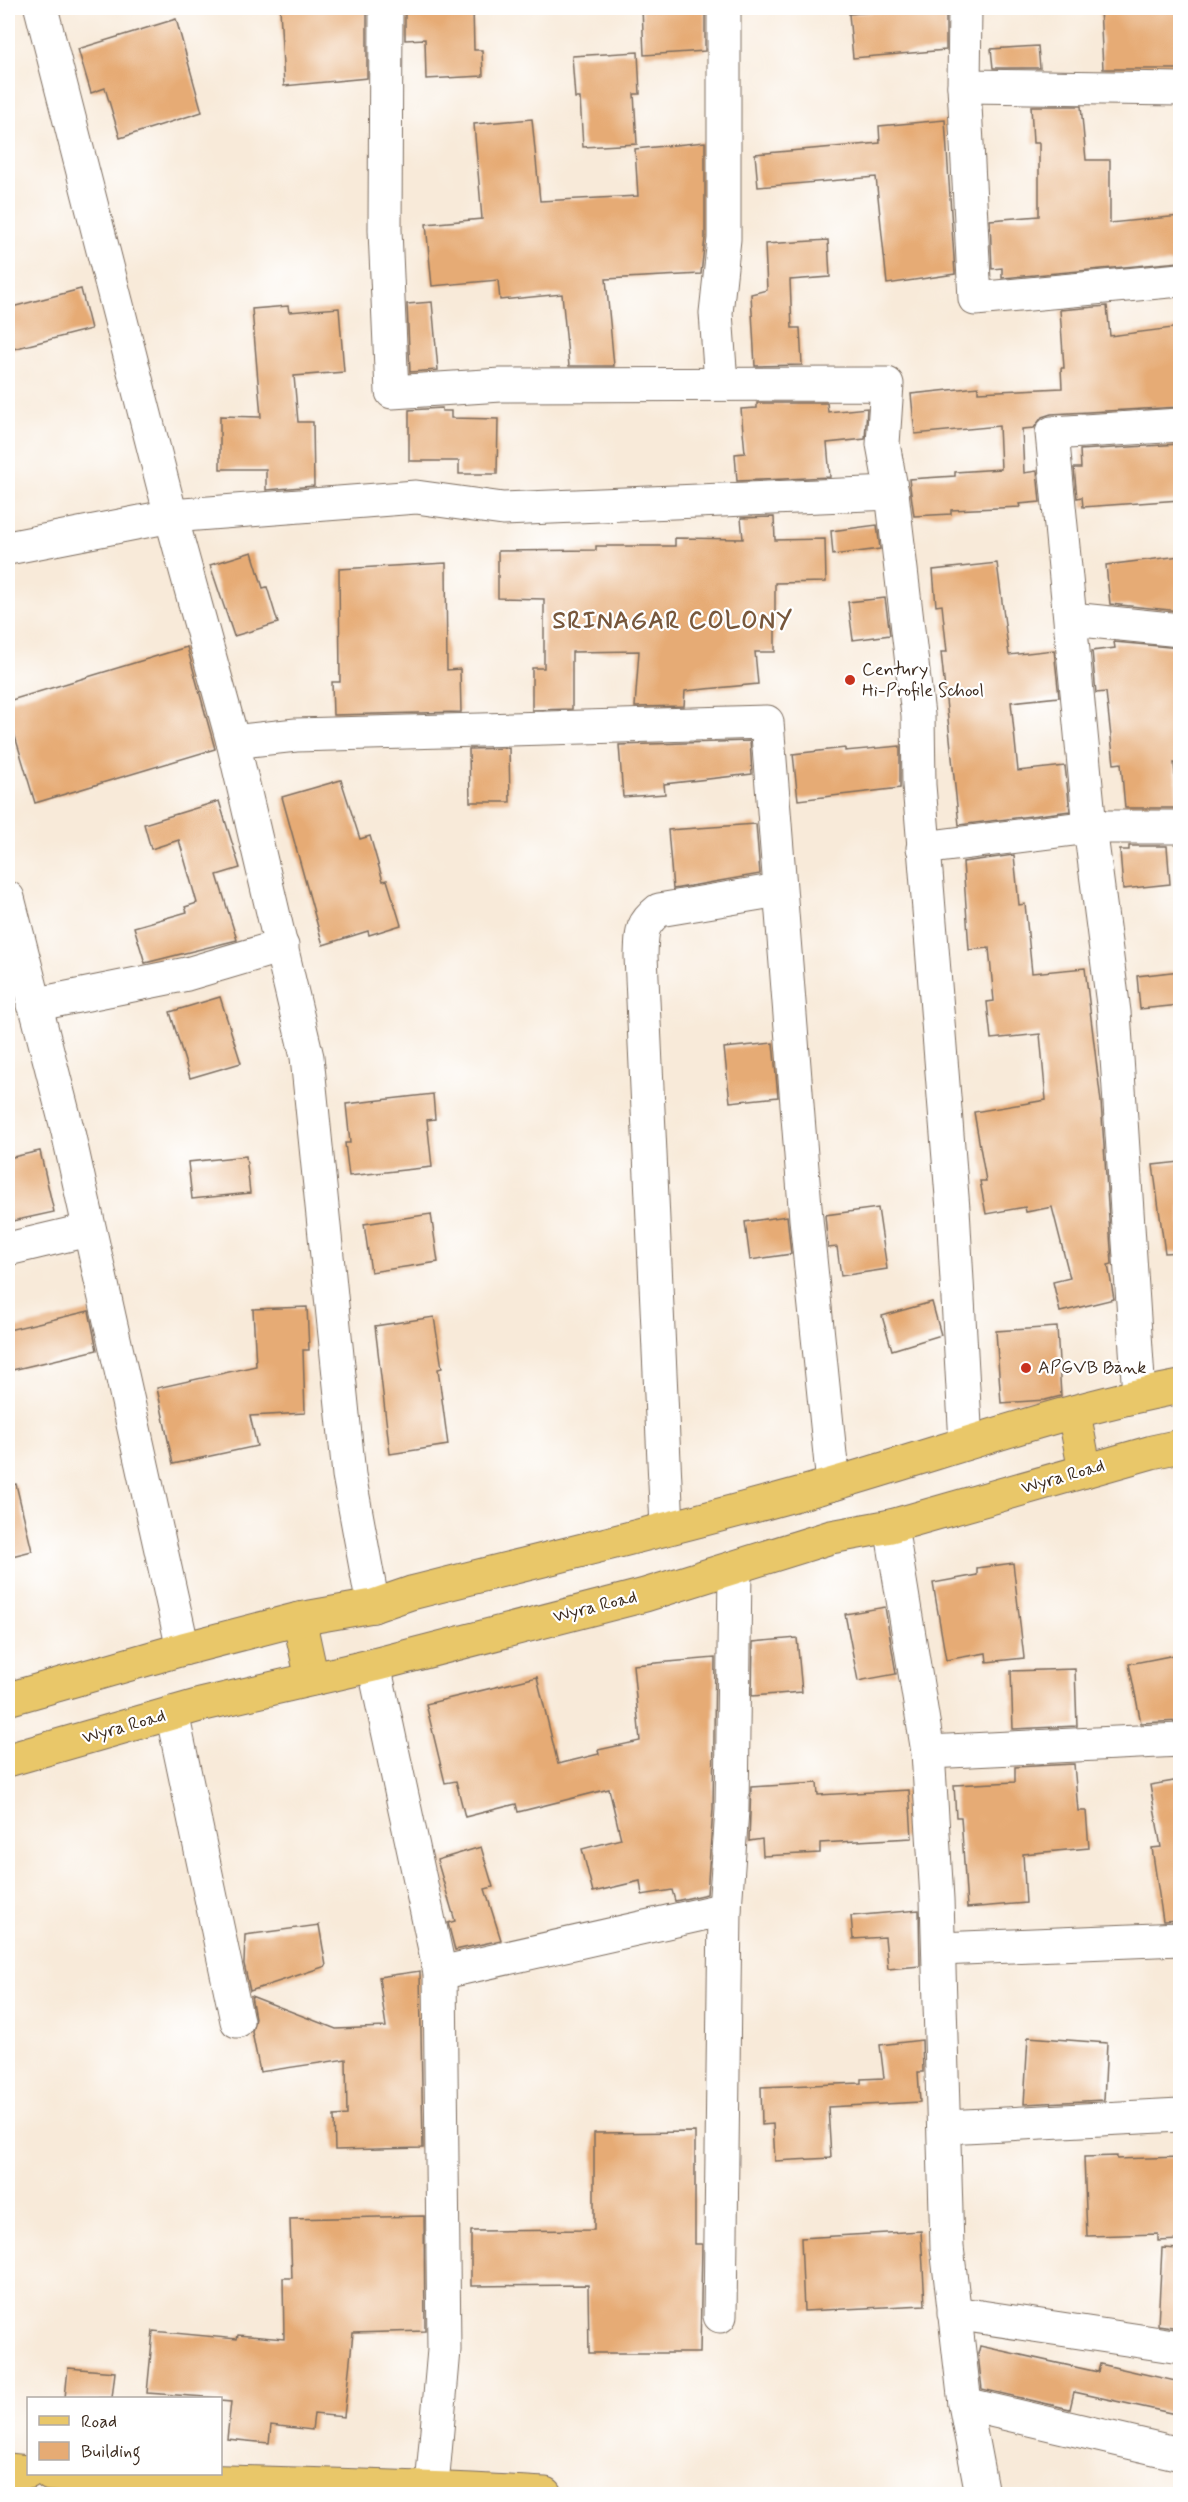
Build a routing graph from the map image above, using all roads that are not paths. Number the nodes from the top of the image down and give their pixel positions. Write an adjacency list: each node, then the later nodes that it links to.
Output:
1 (41, 8): 11 (street)
2 (386, 8): 8 (street)
3 (724, 8): 8 (street)
4 (965, 8): 5 (street)
5 (964, 86): 6 (street); 7 (street)
6 (1180, 89)
7 (1180, 280)
8 (721, 383): 10 (street)
9 (1180, 425): 13 (street)
10 (892, 492): 11 (street); 18 (street)
11 (171, 516): 12 (street); 15 (street)
12 (8, 548)
13 (1071, 620): 14 (street); 16 (street)
14 (1180, 630)
15 (233, 742): 19 (street); 21 (street)
16 (1090, 827): 17 (street); 18 (street); 26 (street)
17 (1180, 827)
18 (923, 848): 28 (street)
19 (778, 890): 31 (street); 33 (street)
20 (8, 898): 22 (street)
21 (282, 946): 22 (street); 35 (street)
22 (33, 1005): 23 (street)
23 (88, 1230): 24 (street); 37 (street)
24 (8, 1249)
25 (1180, 1387): 26 (main road)
26 (1139, 1395): 27 (main road)
27 (1074, 1413): 28 (main road); 30 (main road)
28 (966, 1443): 31 (main road)
29 (1180, 1446): 30 (main road, Wyra Road)
30 (1085, 1471): 32 (main road, Wyra Road)
31 (833, 1484): 33 (main road)
32 (891, 1526): 34 (main road, Wyra Road); 43 (street)
33 (667, 1527): 35 (main road)
34 (735, 1569): 38 (main road, Wyra Road); 45 (street)
35 (373, 1606): 36 (main road)
36 (299, 1619): 37 (main road); 39 (main road)
37 (183, 1649): 40 (main road)
38 (374, 1665): 39 (main road, Wyra Road); 48 (street)
39 (312, 1679): 41 (main road, Wyra Road)
40 (8, 1699)
41 (172, 1713): 44 (main road, Wyra Road); 49 (street)
42 (1180, 1740): 43 (street)
43 (928, 1752): 47 (street)
44 (8, 1760)
45 (725, 1909): 48 (street); 53 (street)
46 (1180, 1939): 47 (street)
47 (939, 1949): 51 (street)
48 (440, 1974): 61 (street)
49 (237, 2021)
50 (1180, 2115): 51 (street)
51 (945, 2127): 52 (street)
52 (954, 2313): 54 (street); 55 (street)
53 (720, 2316)
54 (1180, 2347)
55 (965, 2404): 56 (street); 64 (street)
56 (1180, 2454)
57 (8, 2470): 58 (main road)
58 (27, 2472)
59 (69, 2475): 60 (main road)
60 (263, 2485): 61 (main road); 62 (street)
61 (432, 2487): 63 (main road)
62 (227, 2494)
63 (545, 2494)
64 (982, 2494)

